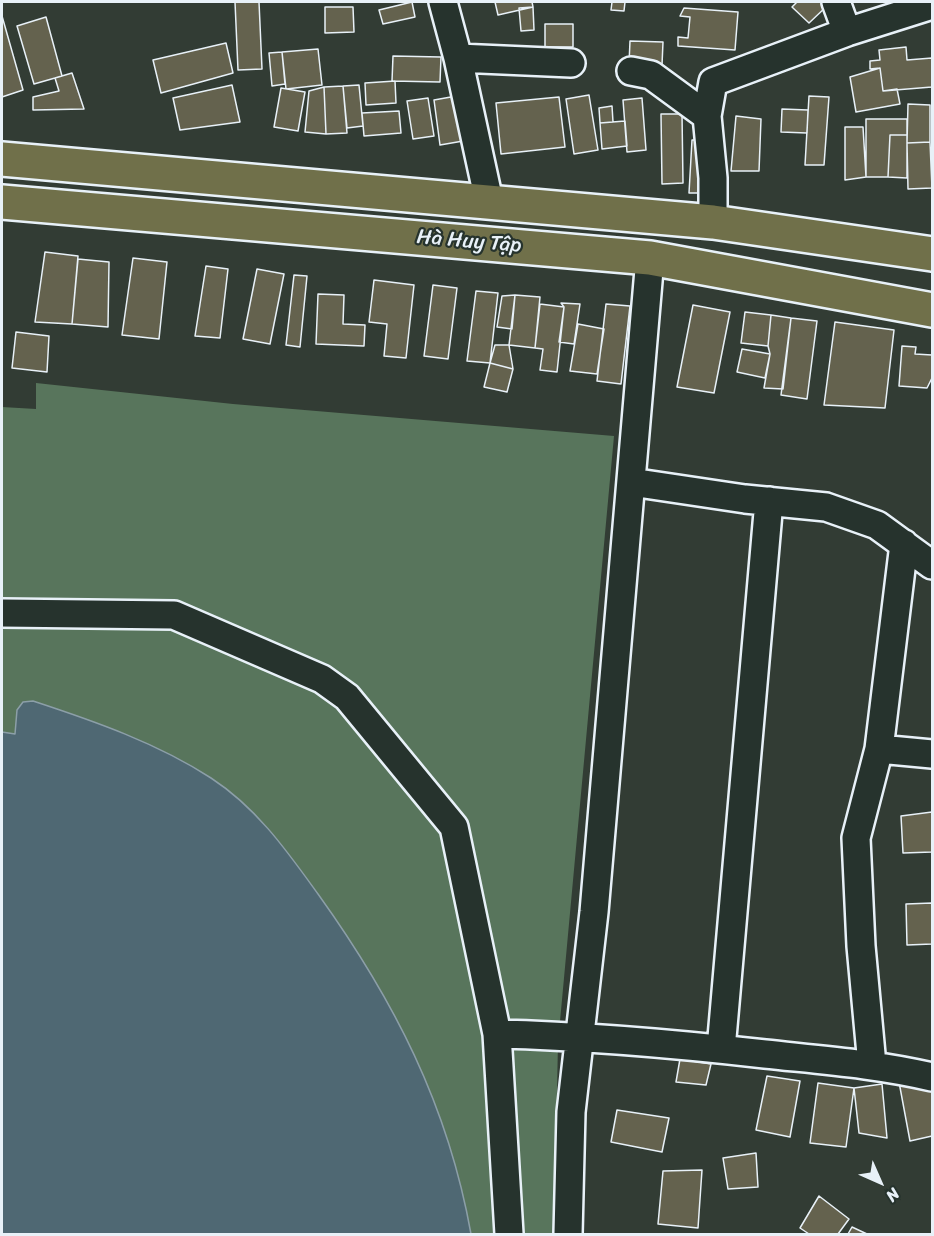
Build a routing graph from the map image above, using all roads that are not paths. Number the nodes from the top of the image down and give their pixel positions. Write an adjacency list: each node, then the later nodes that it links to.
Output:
1 (443, 2): 5 (street)
2 (836, 2): 4 (street)
3 (933, 5): 4 (street)
4 (847, 32): 8 (street)
5 (458, 58): 6 (street); 10 (street)
6 (571, 63)
7 (632, 71): 8 (street)
8 (707, 116): 12 (street)
9 (2, 159): 10 (main road, Hà Huy Tập)
10 (489, 201): 12 (main road, Hà Huy Tập)
11 (2, 202): 14 (main road, Hà Huy Tập)
12 (713, 222): 13 (main road, Hà Huy Tập)
13 (933, 254)
14 (650, 258): 15 (main road, Hà Huy Tập); 16 (street)
15 (933, 310)
16 (632, 482): 17 (street); 24 (street)
17 (769, 501): 18 (street); 25 (street)
18 (904, 544): 19 (street); 21 (street)
19 (933, 565)
20 (2, 613): 23 (street)
21 (879, 749): 22 (street); 26 (street)
22 (933, 754)
23 (497, 1034): 24 (street); 28 (street)
24 (579, 1036): 25 (street); 29 (street)
25 (721, 1049): 26 (street)
26 (872, 1065): 27 (street)
27 (933, 1077)
28 (509, 1234)
29 (568, 1234)

